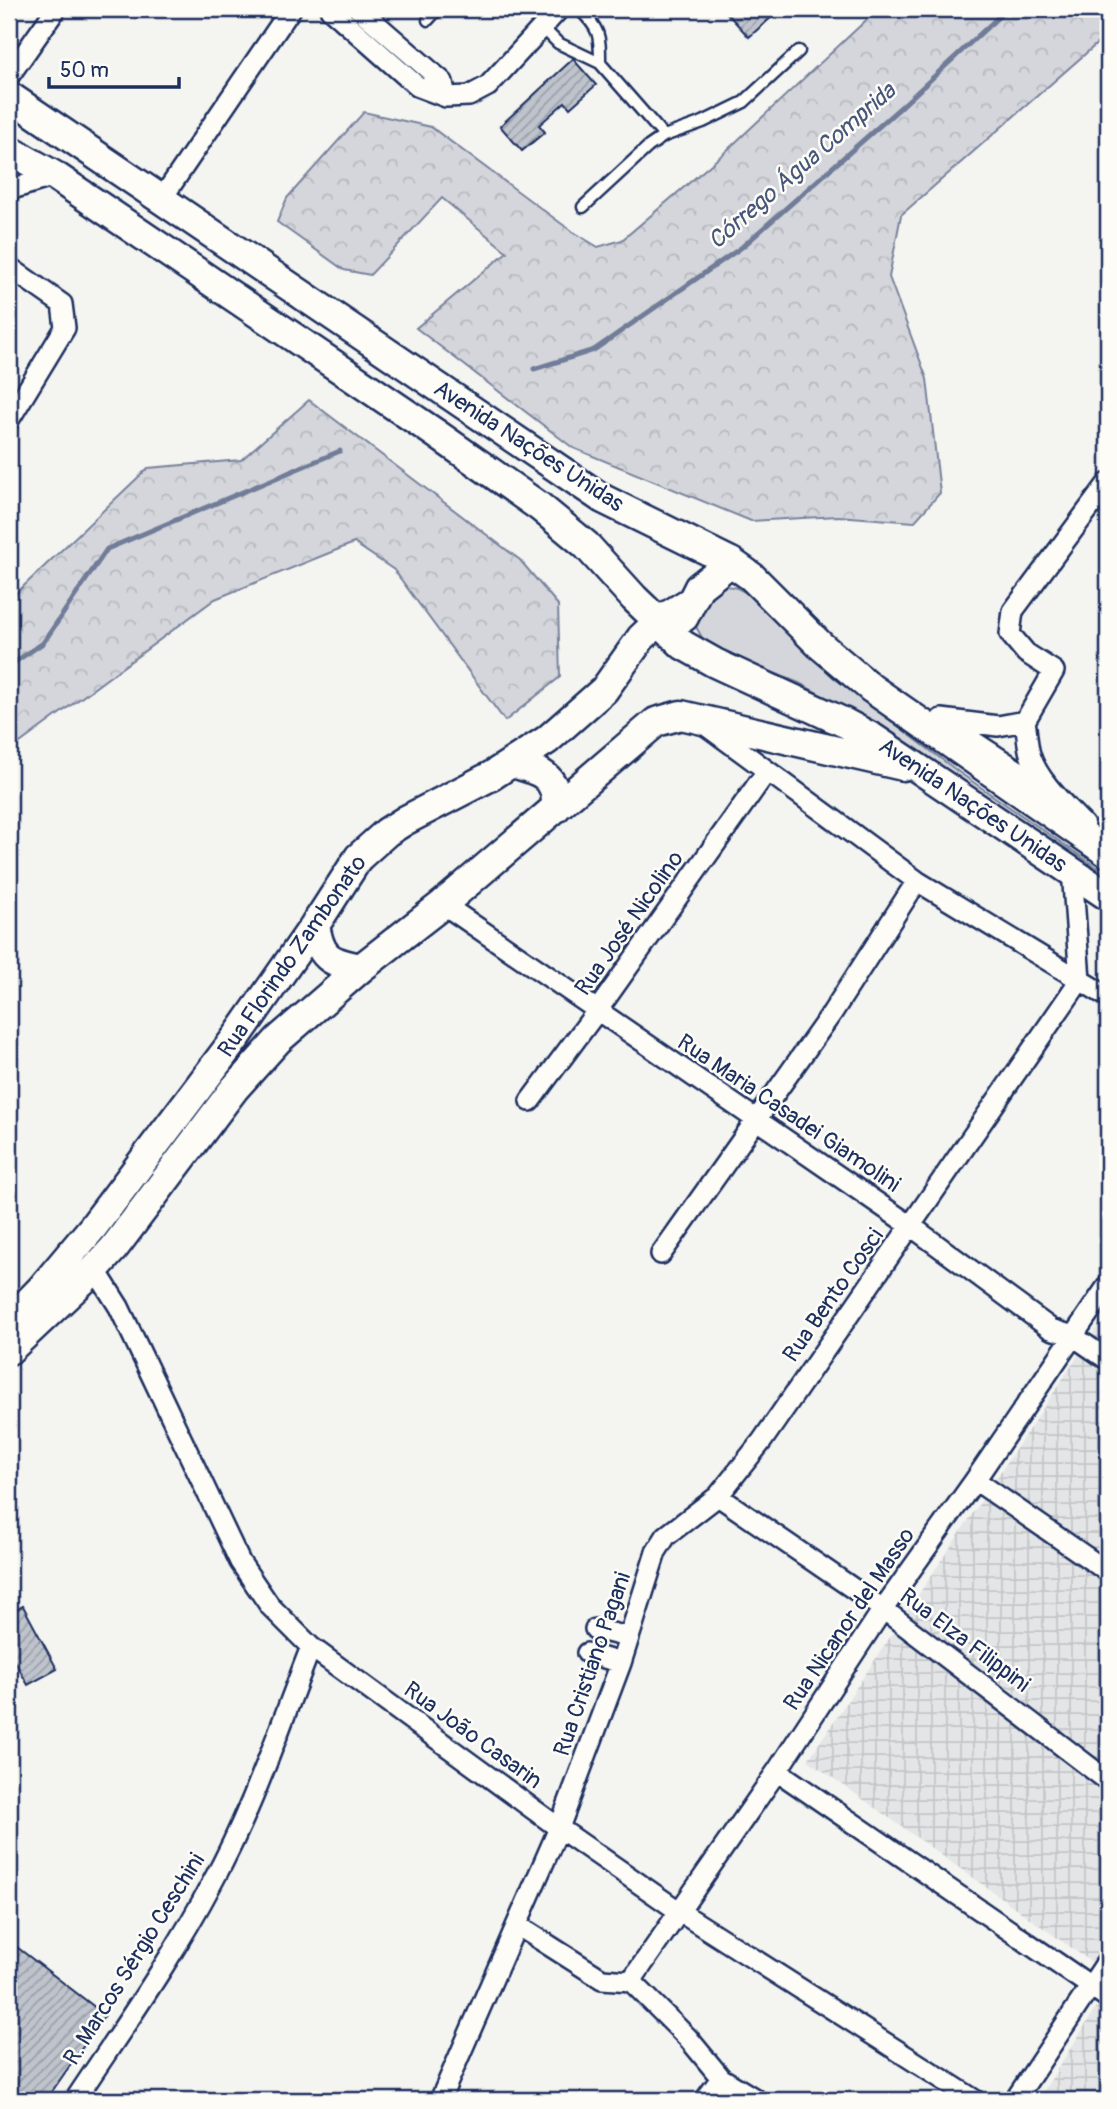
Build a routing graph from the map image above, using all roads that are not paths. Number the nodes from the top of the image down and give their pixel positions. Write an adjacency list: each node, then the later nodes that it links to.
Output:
1 (56, 9): 12 (street)
2 (291, 9): 19 (street)
3 (330, 9): 14 (street)
4 (359, 9): 14 (street)
5 (438, 9): 8 (lane)
6 (559, 9): 9 (street)
7 (579, 9): 11 (lane)
8 (428, 20)
9 (542, 27): 11 (lane); 14 (street)
10 (799, 51): 15 (lane)
11 (600, 63): 15 (lane)
12 (12, 64)
13 (9, 96): 19 (main road, Avenida Nações Unidas)
14 (446, 97)
15 (663, 136): 20 (lane)
16 (9, 150): 17 (main road, Avenida Nações Unidas)
17 (55, 176): 18 (street); 19 (main road); 25 (main road, Avenida Nações Unidas)
18 (9, 190)
19 (161, 200): 24 (main road, Avenida Nações Unidas)
20 (583, 207)
21 (9, 267): 22 (street)
22 (9, 420)
23 (1108, 483): 33 (street)
24 (731, 562): 26 (main road, Rua Florindo Zambonato); 29 (main road, Avenida Nações Unidas)
25 (634, 598): 27 (main road, Avenida Nações Unidas); 30 (main road)
26 (690, 601): 27 (main road, Rua Florindo Zambonato); 28 (main road)
27 (659, 621): 28 (main road, Avenida Nações Unidas); 30 (main road, Rua Florindo Zambonato)
28 (684, 645): 36 (main road, Avenida Nações Unidas)
29 (871, 688): 31 (street); 39 (main road, Avenida Nações Unidas)
30 (604, 690): 34 (main road, Rua Florindo Zambonato)
31 (941, 719): 33 (street); 37 (street)
32 (699, 720): 35 (street); 36 (main road, Rua Florindo Zambonato); 38 (main road, Rua Florindo Zambonato)
33 (1026, 720): 37 (street)
34 (512, 763): 38 (main road); 44 (main road, Rua Florindo Zambonato)
35 (767, 771): 41 (street); 48 (street, Rua José Nicolino)
36 (924, 771): 40 (main road, Avenida Nações Unidas)
37 (1055, 794): 39 (street)
38 (556, 808): 43 (main road, Rua Florindo Zambonato)
39 (1108, 852)
40 (1072, 870): 42 (main road, Avenida Nações Unidas); 46 (street)
41 (917, 881): 46 (street); 50 (street)
42 (1108, 896)
43 (443, 904): 45 (main road, Rua Florindo Zambonato); 48 (street, Rua Maria Casadei Giamolini)
44 (315, 924): 45 (main road); 55 (main road, Rua Florindo Zambonato)
45 (361, 968): 53 (main road, Rua Florindo Zambonato)
46 (1080, 980): 47 (street); 51 (street, Rua Bento Cosci)
47 (1108, 997)
48 (597, 1011): 49 (street, Rua José Nicolino); 50 (street, Rua Maria Casadei Giamolini)
49 (530, 1101)
50 (755, 1120): 51 (street, Rua Maria Casadei Giamolini); 52 (street)
51 (911, 1226): 56 (street, Rua Maria Casadei Giamolini); 60 (street, Rua Bento Cosci)
52 (661, 1254)
53 (95, 1269): 57 (main road, Rua Florindo Zambonato); 65 (street, Rua João Casarin)
54 (1108, 1285): 56 (street, Rua Nicanor del Masso)
55 (9, 1322)
56 (1073, 1336): 58 (street, Rua Maria Casadei Giamolini); 59 (street, Rua Nicanor del Masso)
57 (9, 1349)
58 (1108, 1360)
59 (975, 1480): 61 (street); 62 (street, Rua Nicanor del Masso)
60 (718, 1496): 62 (street, Rua Elza Filippini); 64 (street, Rua Cristiano Pagani)
61 (1108, 1572)
62 (883, 1609): 68 (street, Rua Nicanor del Masso); 69 (street, Rua Elza Filippini)
63 (595, 1629): 64 (street)
64 (628, 1637): 67 (street, Rua Cristiano Pagani)
65 (311, 1647): 70 (street, Rua João Casarin); 78 (street, R. Marcos Sérgio Ceschini)
66 (587, 1653): 67 (street)
67 (621, 1663): 70 (street, Rua Cristiano Pagani)
68 (777, 1771): 71 (street, Rua Nicanor del Masso); 75 (street)
69 (1108, 1781)
70 (559, 1828): 71 (street, Rua João Casarin); 72 (street, Rua Cristiano Pagani)
71 (680, 1912): 74 (street, Rua Nicanor del Masso); 82 (street, Rua João Casarin)
72 (517, 1925): 74 (street); 79 (street, Rua Cristiano Pagani)
73 (1108, 1960): 75 (street)
74 (631, 1981): 77 (street)
75 (1090, 1986): 76 (street); 83 (street)
76 (1108, 1998)
77 (721, 2078): 80 (street); 81 (street)
78 (75, 2100)
79 (440, 2100)
80 (705, 2100)
81 (757, 2100)
82 (975, 2100)
83 (1015, 2100)

